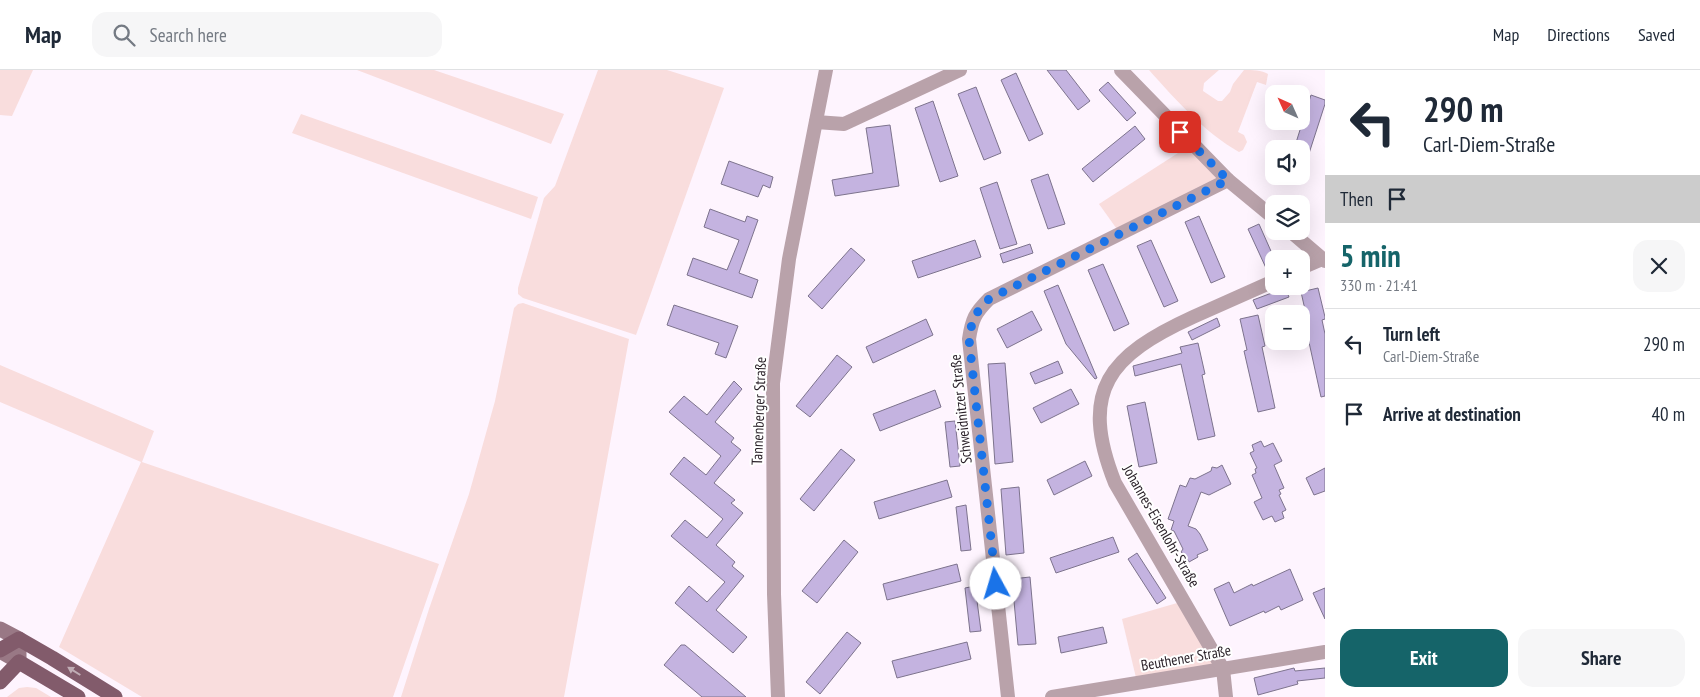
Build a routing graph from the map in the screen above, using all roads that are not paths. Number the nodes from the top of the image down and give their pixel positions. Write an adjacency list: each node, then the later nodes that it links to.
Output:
1 (826, 70): 4 (street, Tannenberger Straße)
2 (960, 70): 4 (street)
3 (1121, 70): 5 (street)
4 (816, 122): 20 (street, Tannenberger Straße)
5 (1228, 180): 6 (street); 21 (street, Schweidnitzer Straße)
6 (1265, 211)
7 (1301, 240): 8 (street)
8 (1324, 260): 9 (street)
9 (1310, 265)
10 (1265, 285): 16 (street, Johannes-Eisenlohr-Straße)
11 (0, 629): 12 (main road)
12 (19, 639): 13 (main road); 15 (main road); 19 (main road, one-way to 12)
13 (0, 650): 15 (main road)
14 (1325, 652): 16 (street, Beuthener Straße)
15 (19, 662): 17 (main road); 18 (main road)
16 (1224, 669): 22 (street, Beuthener Straße); 23 (street, Johannes-Eisenlohr-Straße)
17 (0, 682)
18 (78, 697)
19 (115, 697)
20 (778, 697)
21 (1008, 697)
22 (1052, 697)
23 (1226, 697)

